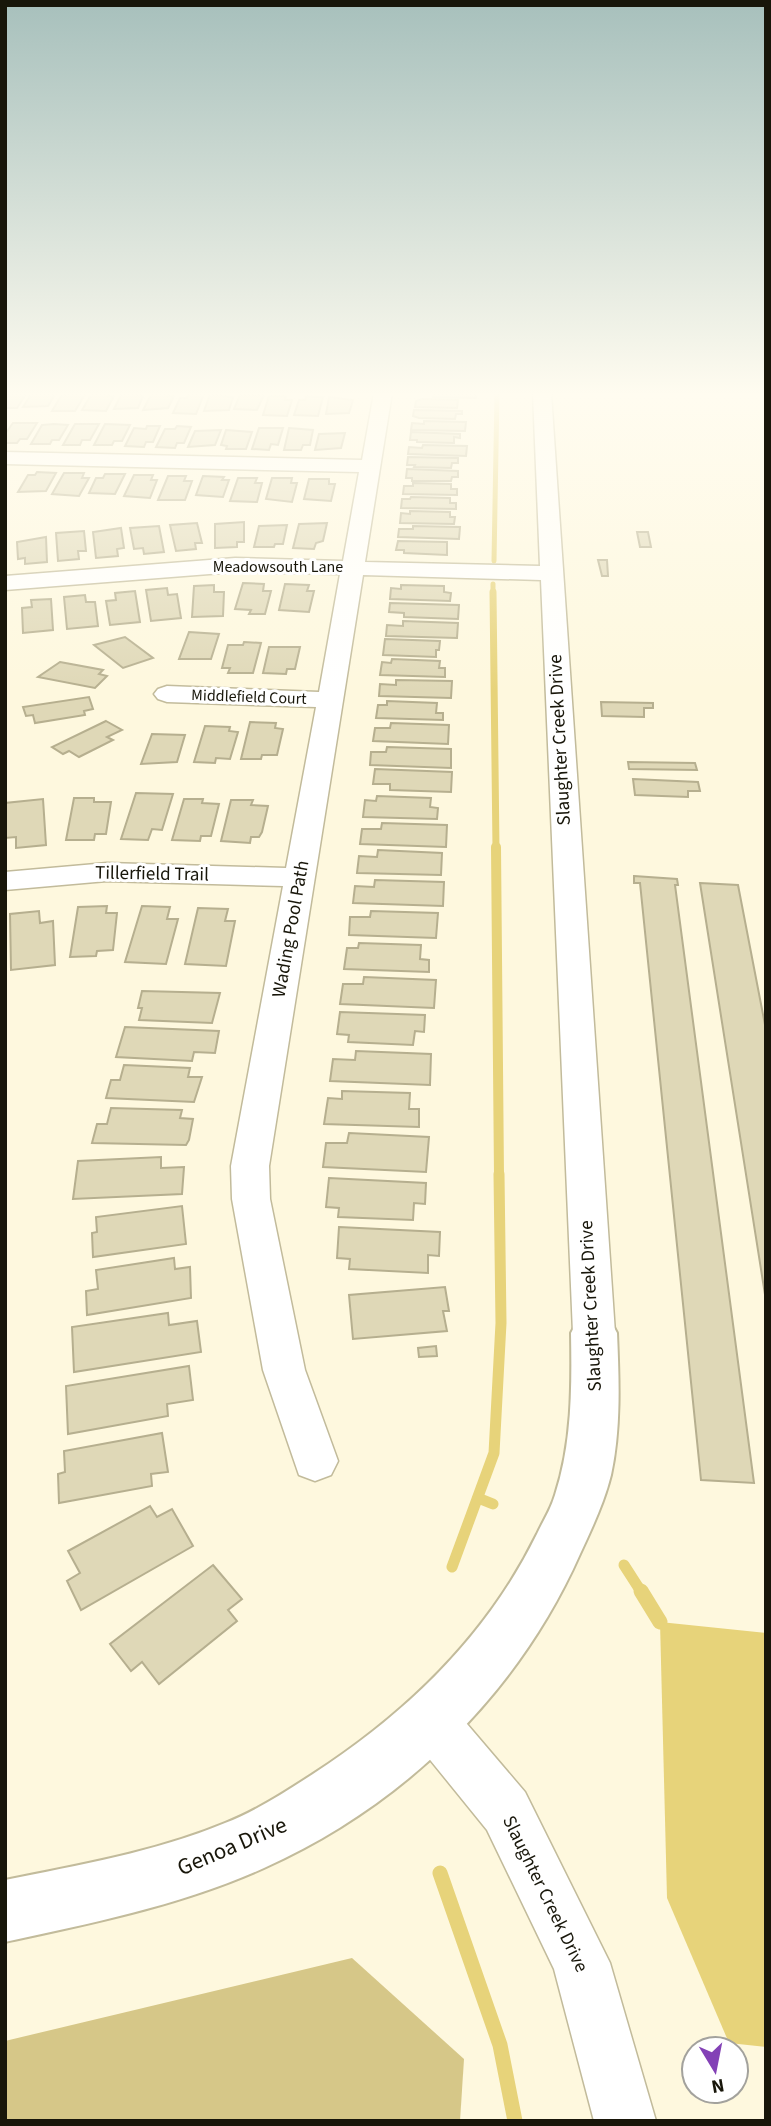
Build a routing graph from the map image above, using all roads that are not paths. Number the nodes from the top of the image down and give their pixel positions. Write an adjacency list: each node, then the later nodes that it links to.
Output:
1 (367, 492): 3 (street, Wading Pool Path)
2 (548, 492): 4 (street, Slaughter Creek Drive)
3 (354, 568): 4 (street, Meadowsouth Lane); 5 (street, Meadowsouth Lane); 7 (street, Wading Pool Path)
4 (552, 573): 10 (street, Slaughter Creek Drive)
5 (5, 583)
6 (167, 694): 7 (street, Middlefield Court)
7 (331, 700): 8 (street, Wading Pool Path)
8 (300, 877): 9 (street, Tillerfield Trail); 11 (street, Wading Pool Path)
9 (5, 881)
10 (594, 1333): 12 (street, Slaughter Creek Drive)
11 (315, 1461)
12 (432, 1722): 13 (street, Genoa Drive); 14 (street, Slaughter Creek Drive)
13 (5, 1911)
14 (625, 2121)

